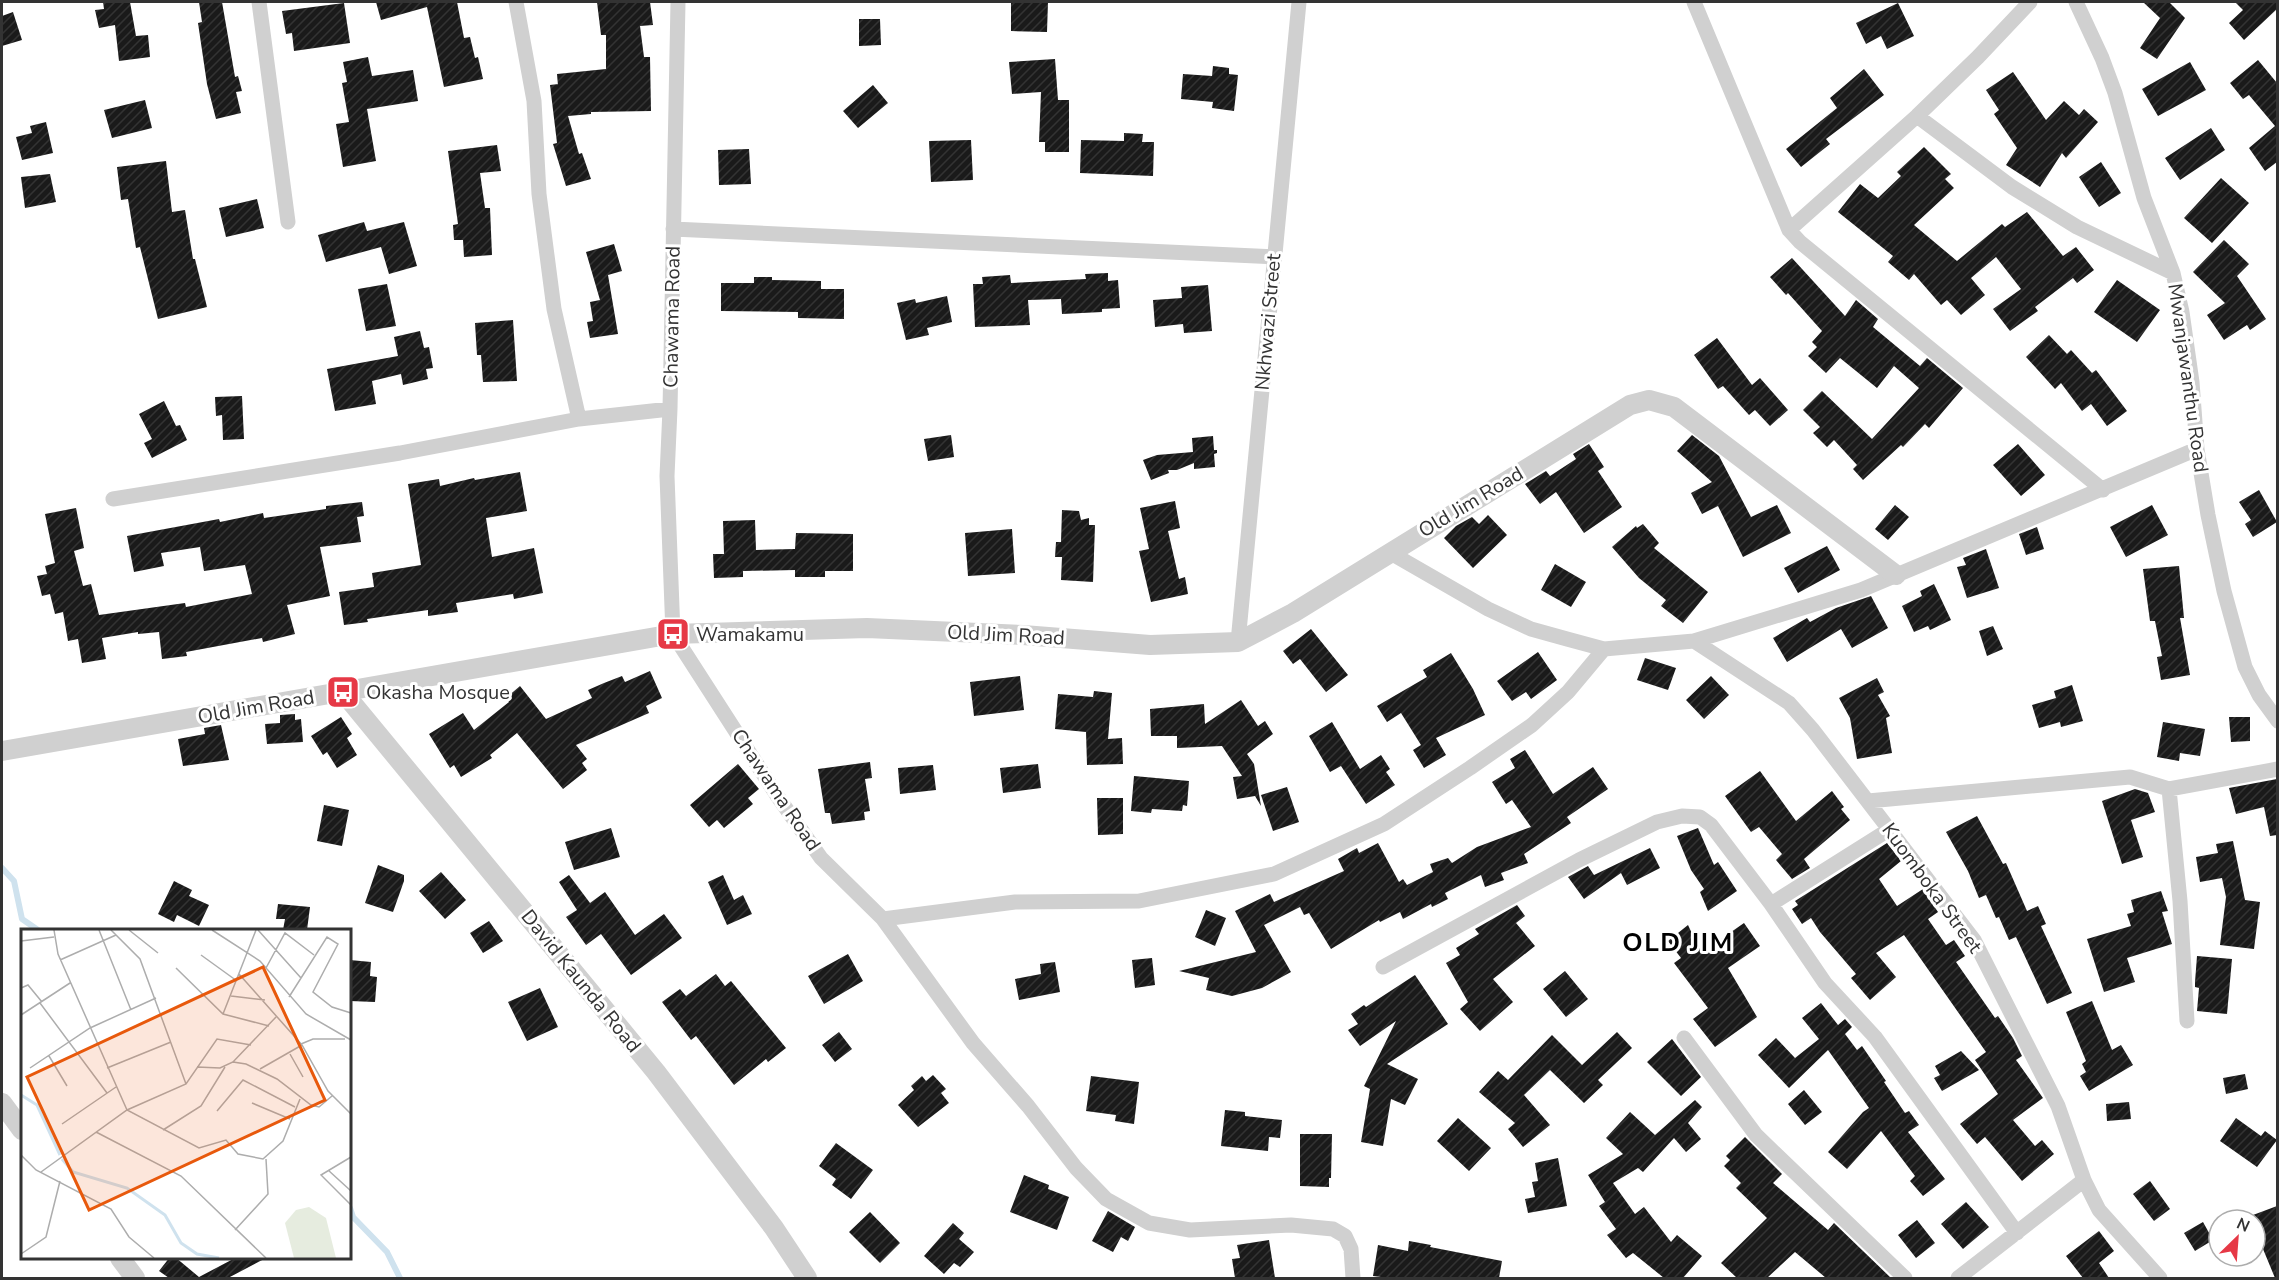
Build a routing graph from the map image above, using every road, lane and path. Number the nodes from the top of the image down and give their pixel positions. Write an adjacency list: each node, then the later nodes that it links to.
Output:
1 (259, 2): 9 (street)
2 (516, 2): 15 (street)
3 (678, 2): 10 (street, Chawama Road)
4 (1299, 2): 12 (street, Nkhwazi Street)
5 (1694, 2): 11 (street)
6 (2076, 2): 13 (street, Mwanjawanthu Road)
7 (2020, 5): 8 (street)
8 (1917, 116): 11 (street); 13 (street)
9 (288, 222)
10 (673, 229): 12 (street); 14 (street, Chawama Road)
11 (1789, 230): 17 (street)
12 (1275, 257): 23 (street, Nkhwazi Street)
13 (2173, 273): 16 (street, Mwanjawanthu Road)
14 (670, 409): 15 (street); 21 (street, Chawama Road)
15 (579, 419): 18 (street)
16 (2197, 449): 17 (street); 26 (street, Mwanjawanthu Road)
17 (2103, 490): 20 (street)
18 (113, 499)
19 (1389, 552): 20 (street, Old Jim Road); 23 (street, Old Jim Road); 24 (street)
20 (1896, 575): 22 (street)
21 (673, 634): 23 (street, Old Jim Road); 25 (street, Old Jim Road); 33 (street, Chawama Road)
22 (1694, 641): 24 (street); 30 (street, Kuomboka Street)
23 (1238, 642)
24 (1604, 649): 33 (street)
25 (343, 692): 27 (street, Old Jim Road); 43 (street, David Kaunda Road)
26 (2277, 721)
27 (2, 751)
28 (2277, 769): 29 (street)
29 (2169, 789): 30 (street); 35 (street)
30 (1868, 801): 31 (street, Kuomboka Street)
31 (1890, 829): 32 (street); 39 (street, Kuomboka Street)
32 (1771, 904): 34 (street); 40 (street)
33 (883, 919): 44 (street, Chawama Road)
34 (1383, 967)
35 (2187, 1021)
36 (1684, 1038): 45 (street)
37 (2, 1103): 38 (street)
38 (21, 1129)
39 (2084, 1180): 40 (street); 47 (street, Kuomboka Street)
40 (2017, 1233): 46 (street)
41 (121, 1259): 42 (street)
42 (135, 1278)
43 (807, 1278)
44 (1353, 1278)
45 (1905, 1278)
46 (1958, 1278)
47 (2160, 1278)

